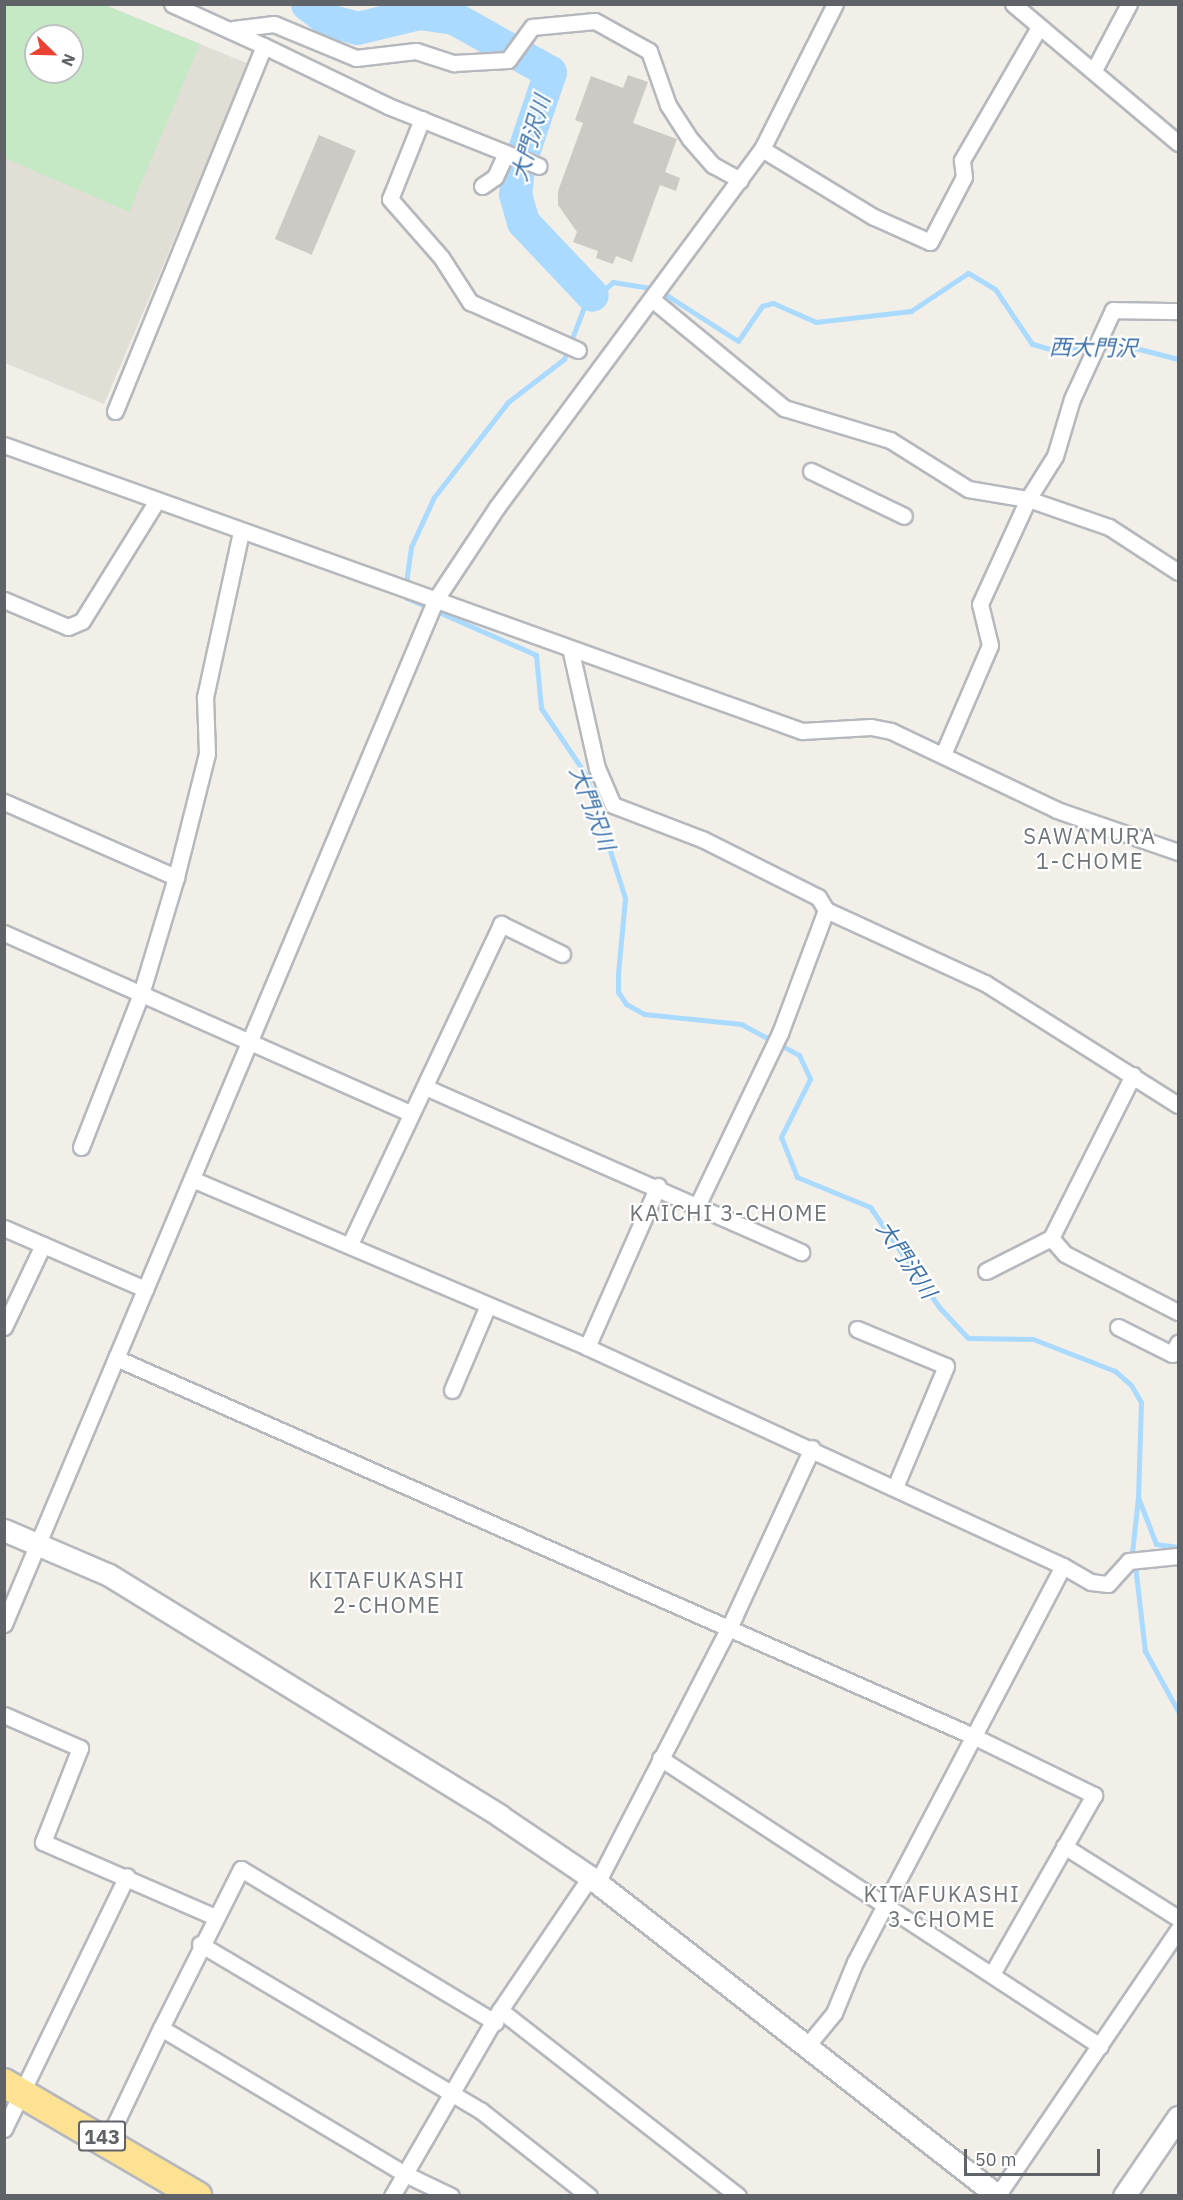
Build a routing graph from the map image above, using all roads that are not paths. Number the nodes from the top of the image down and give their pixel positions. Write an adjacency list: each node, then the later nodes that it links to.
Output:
1 (172, 4): 6 (street)
2 (835, 4): 11 (street)
3 (1013, 4): 5 (street)
4 (1129, 4): 8 (street)
5 (1040, 27): 8 (street); 11 (street)
6 (233, 29): 7 (street); 14 (street)
7 (264, 46): 9 (street); 19 (street)
8 (1094, 70): 10 (street)
9 (422, 119): 12 (street); 18 (street)
10 (1179, 143)
11 (762, 149): 14 (street)
12 (508, 154): 13 (street); 15 (street)
13 (539, 166)
14 (740, 180): 16 (street)
15 (482, 186)
16 (657, 295): 22 (street); 28 (street)
17 (1179, 311): 22 (street)
18 (573, 347)
19 (115, 411)
20 (4, 445): 23 (street)
21 (811, 471): 24 (street)
22 (1028, 499): 26 (street); 30 (street)
23 (156, 502): 25 (street); 27 (street)
24 (904, 516)
25 (242, 532): 28 (street); 33 (street)
26 (1179, 572)
27 (4, 600)
28 (433, 607): 29 (street); 38 (street)
29 (572, 651): 30 (street); 34 (street)
30 (944, 752): 32 (street)
31 (4, 802): 33 (street)
32 (1179, 852)
33 (176, 877): 37 (street)
34 (825, 910): 39 (street); 46 (street)
35 (4, 933): 37 (street)
36 (562, 954): 40 (street)
37 (141, 994): 38 (street); 43 (street)
38 (250, 1042): 42 (street); 44 (street)
39 (1133, 1075): 41 (street); 48 (street)
40 (425, 1088): 42 (street); 45 (street)
41 (1179, 1105)
42 (411, 1113): 49 (street)
43 (81, 1147)
44 (192, 1179): 49 (street); 53 (street)
45 (658, 1186): 46 (street); 60 (street)
46 (698, 1204): 51 (street)
47 (4, 1228): 50 (street)
48 (1051, 1238): 52 (street); 55 (street)
49 (350, 1244): 54 (street)
50 (43, 1245): 53 (street); 56 (street)
51 (801, 1252)
52 (986, 1271)
53 (145, 1289): 61 (street)
54 (488, 1305): 60 (street); 62 (street)
55 (1179, 1312)
56 (4, 1327)
57 (1118, 1327): 59 (street)
58 (856, 1329): 64 (street)
59 (1179, 1343)
60 (587, 1347): 63 (street)
61 (116, 1358): 66 (street); 70 (street)
62 (452, 1390)
63 (812, 1448): 64 (street); 70 (street)
64 (896, 1485): 68 (street)
65 (4, 1530): 66 (street)
66 (37, 1543): 69 (street); 76 (street)
67 (1179, 1556): 68 (street)
68 (1063, 1566): 72 (street)
69 (4, 1624)
70 (728, 1626): 72 (street); 73 (street)
71 (4, 1715): 75 (street)
72 (973, 1736): 74 (street); 77 (street)
73 (660, 1758): 76 (street); 77 (street)
74 (1064, 1846): 79 (street); 82 (street)
75 (127, 1876): 78 (street); 87 (street)
76 (594, 1880): 83 (street); 86 (street)
77 (887, 1907): 82 (street); 86 (street)
78 (213, 1916): 81 (street); 83 (street)
79 (1179, 1918)
80 (1179, 1930): 85 (street)
81 (200, 1944): 84 (street); 88 (street)
82 (992, 1974): 85 (street)
83 (498, 2016): 88 (street); 98 (street)
84 (161, 2028): 91 (street); 92 (street)
85 (1100, 2046): 93 (street)
86 (807, 2047): 93 (street)
87 (14, 2088): 90 (street); 91 (highway, 143)
88 (450, 2096): 92 (street); 97 (street)
89 (1179, 2117): 99 (street)
90 (4, 2129)
91 (108, 2139): 94 (highway, 143)
92 (405, 2174): 95 (street); 96 (street)
93 (998, 2195)
94 (197, 2196)
95 (392, 2196)
96 (451, 2196)
97 (589, 2196)
98 (738, 2196)
99 (1124, 2196)

